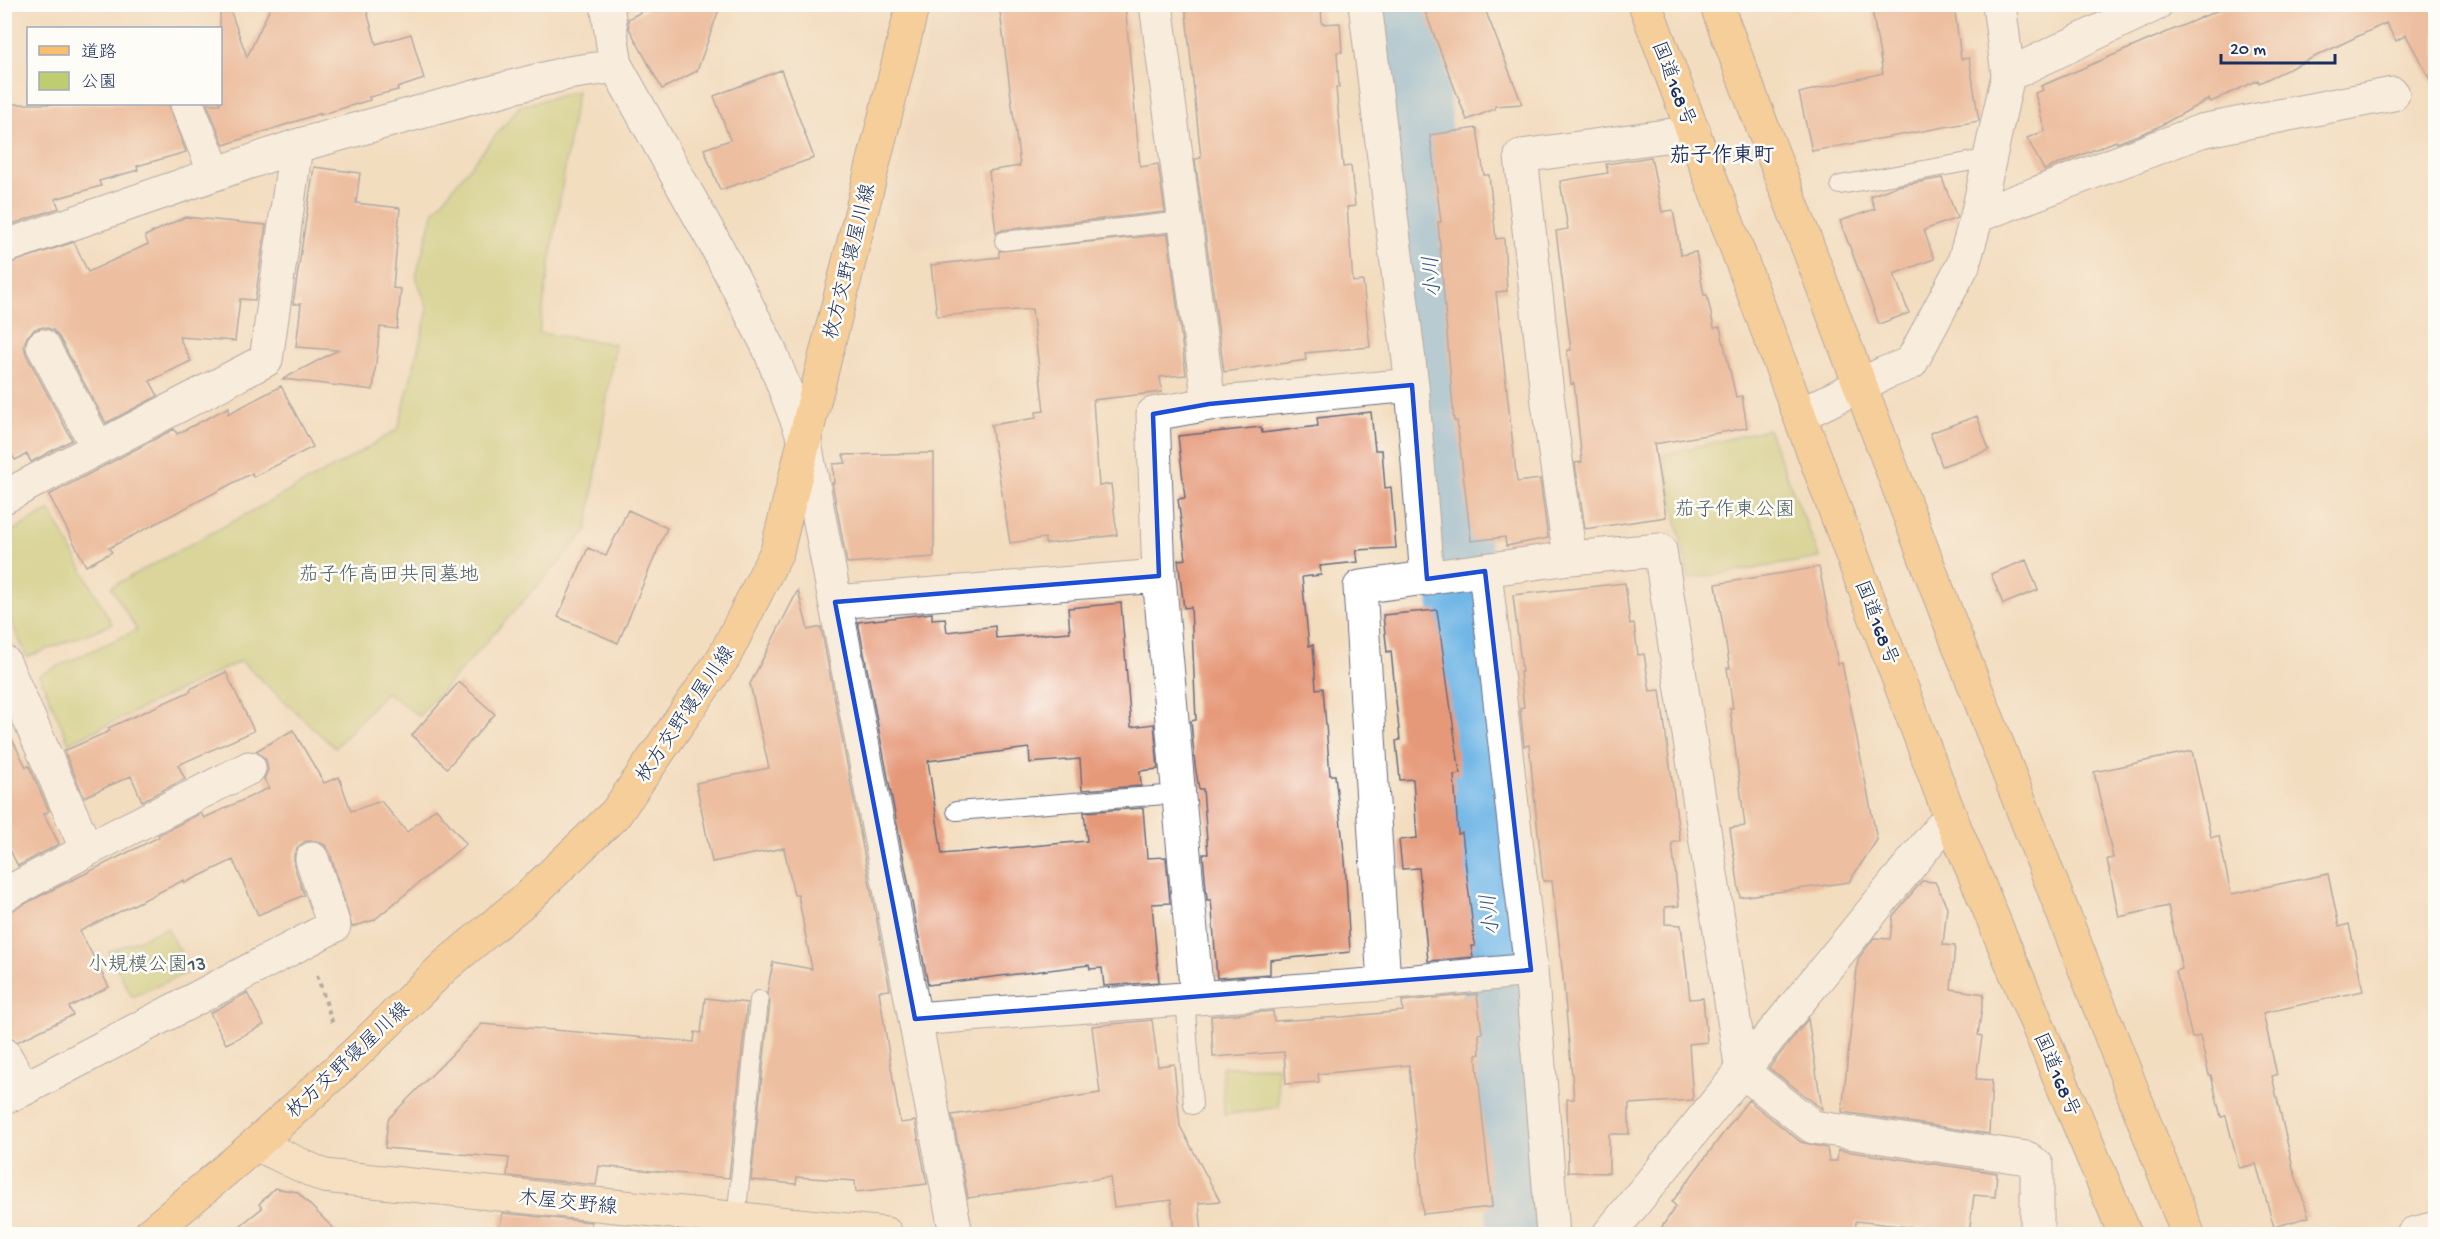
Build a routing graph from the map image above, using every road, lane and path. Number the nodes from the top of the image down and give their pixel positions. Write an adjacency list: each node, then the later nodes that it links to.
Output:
1 (607, 4): 9 (street)
2 (913, 4): 27 (main road, 枚方交野寝屋川線)
3 (1156, 4): 19 (street)
4 (1365, 4): 23 (street)
5 (1645, 4): 13 (main road, 国道168号)
6 (1716, 4): 24 (main road)
7 (1999, 4): 10 (street)
8 (2156, 4): 10 (street)
9 (616, 66): 14 (street); 27 (street)
10 (2008, 75): 15 (street)
11 (2393, 93): 18 (street)
12 (187, 105): 16 (street)
13 (1694, 132): 26 (main road, 国道168号); 30 (street)
14 (296, 146): 16 (street); 28 (street)
15 (1990, 158): 17 (lane); 18 (street)
16 (215, 173): 21 (street)
17 (1840, 185)
18 (1977, 216): 24 (street)
19 (1183, 221): 20 (lane); 25 (street)
20 (1004, 241)
21 (4, 247)
22 (43, 346): 28 (street)
23 (1412, 385): 25 (street); 33 (street)
24 (1860, 386): 26 (street); 64 (main road)
25 (1209, 404): 32 (street)
26 (1800, 416): 39 (main road, 国道168号)
27 (804, 438): 34 (street); 50 (main road, 枚方交野寝屋川線)
28 (98, 447): 29 (street)
29 (4, 497)
30 (1570, 558): 31 (street); 51 (street)
31 (1485, 571): 33 (street); 44 (street)
32 (1159, 576): 34 (street); 37 (street)
33 (1427, 579): 45 (street)
34 (835, 602): 48 (street)
35 (4, 662): 40 (street)
36 (249, 768): 40 (street)
37 (1178, 794): 38 (lane); 46 (street)
38 (956, 811)
39 (1950, 816): 51 (street); 63 (main road, 国道168号)
40 (87, 850): 42 (street)
41 (312, 859): 43 (street)
42 (4, 896)
43 (306, 943): 50 (path); 52 (street)
44 (1504, 973): 45 (street); 60 (street)
45 (1384, 984): 46 (street)
46 (1191, 997): 48 (street); 53 (lane)
47 (759, 1000): 55 (lane)
48 (915, 1019): 59 (street)
49 (4, 1054): 52 (street)
50 (346, 1062): 54 (main road, 枚方交野寝屋川線)
51 (1742, 1071): 61 (street); 62 (street)
52 (14, 1093)
53 (1193, 1105)
54 (256, 1144): 55 (main road, 木屋交野線); 57 (main road, 枚方交野寝屋川線)
55 (736, 1219): 58 (main road, 木屋交野線)
56 (2436, 1228): 65 (street)
57 (150, 1234)
58 (886, 1234)
59 (956, 1234)
60 (1552, 1234)
61 (1609, 1234)
62 (2037, 1234)
63 (2125, 1234)
64 (2188, 1234)
65 (2413, 1234)

